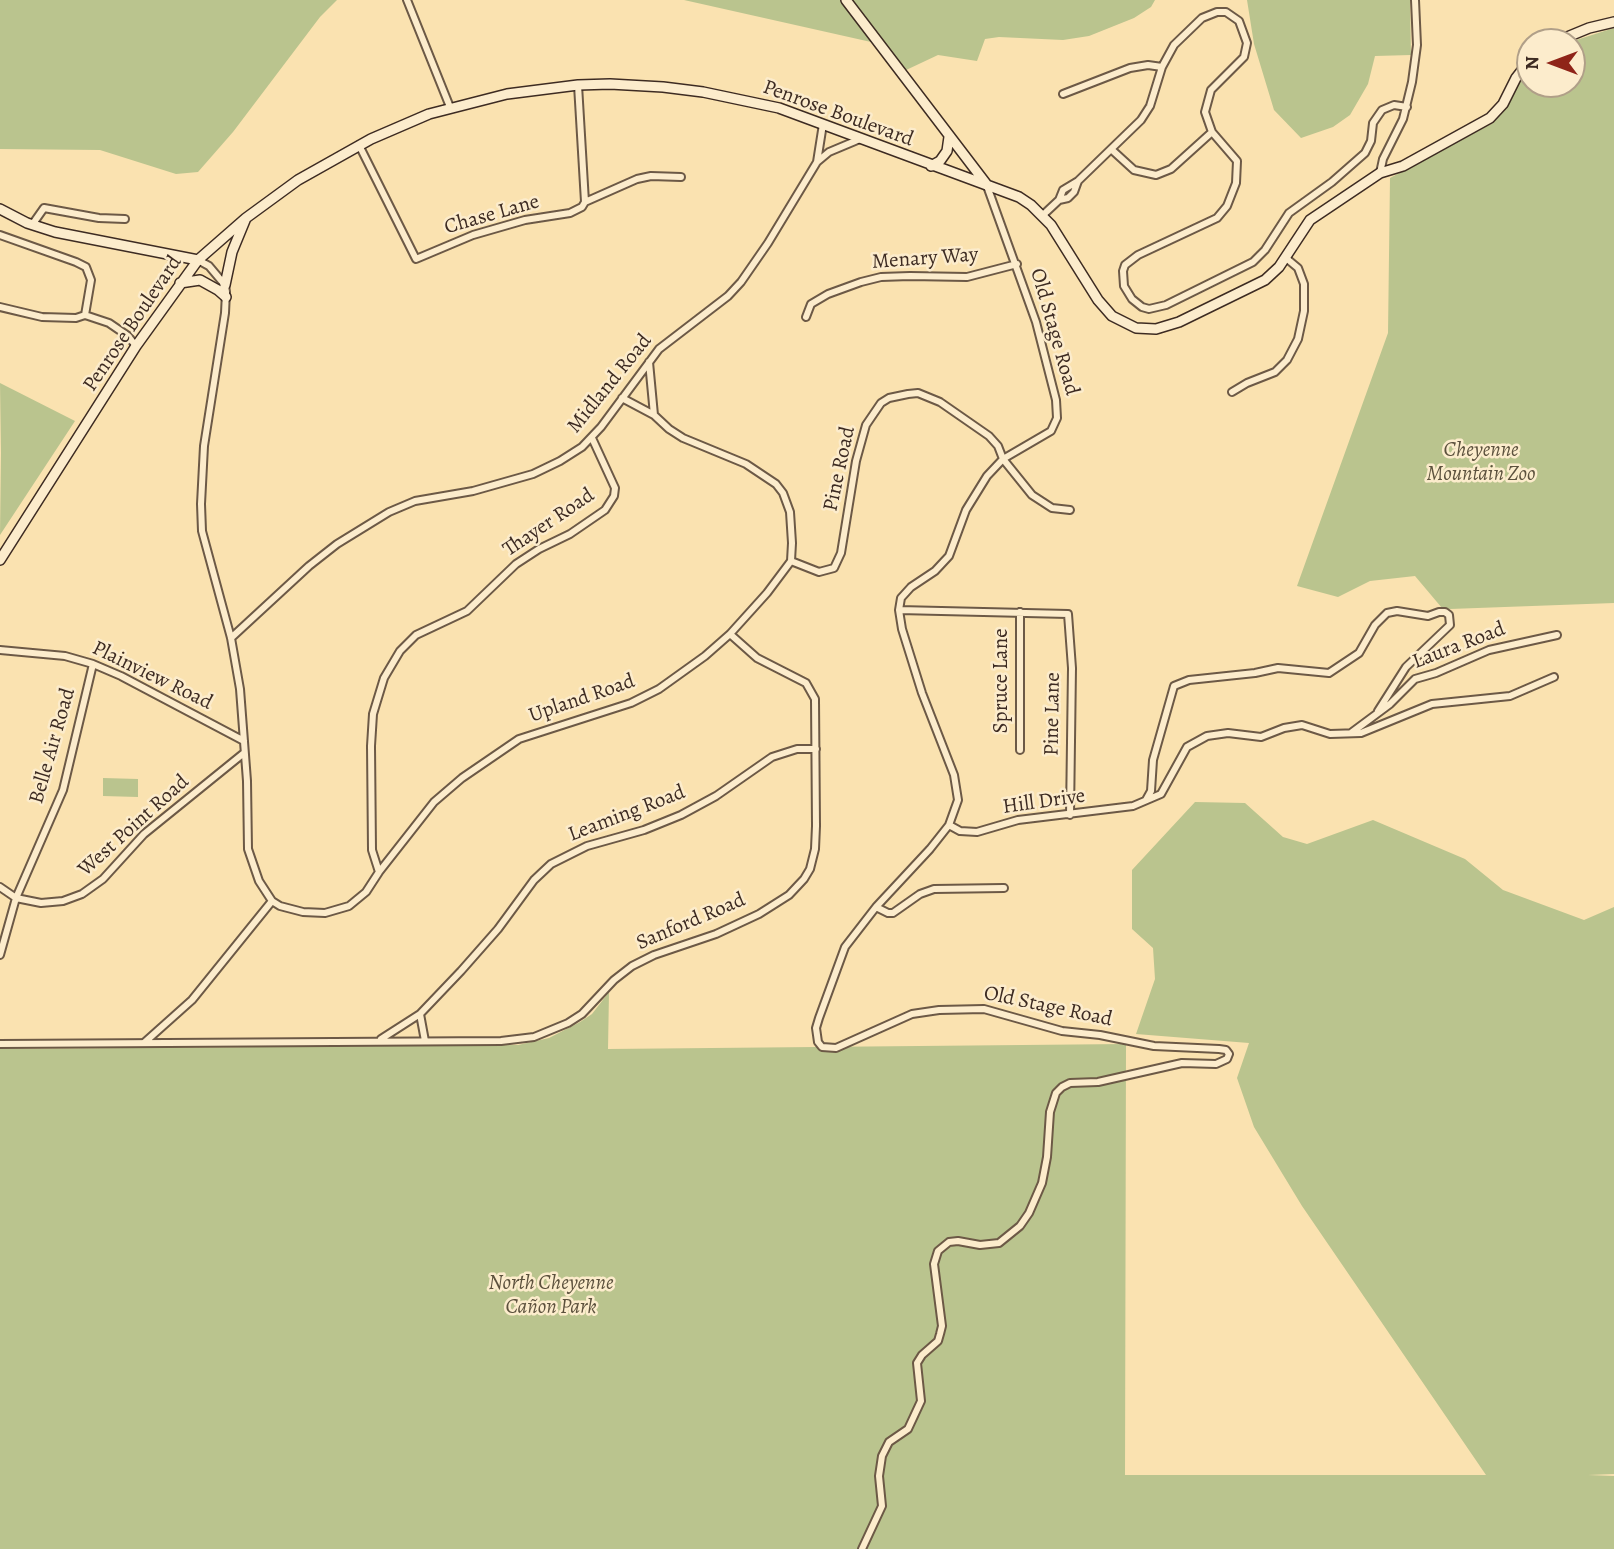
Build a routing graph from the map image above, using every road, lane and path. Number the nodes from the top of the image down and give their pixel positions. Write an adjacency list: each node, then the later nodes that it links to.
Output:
1 (407, 0): 10 (street)
2 (846, 0): 14 (street)
3 (1415, 0): 11 (street)
4 (1614, 22): 5 (street)
5 (1586, 29)
6 (1162, 67): 9 (street); 13 (street); 17 (street)
7 (1516, 78): 20 (street)
8 (578, 85): 10 (street, Penrose Boulevard); 12 (street, Penrose Boulevard); 23 (street)
9 (1063, 94)
10 (450, 107): 16 (street, Penrose Boulevard)
11 (1407, 107): 13 (street); 20 (street)
12 (823, 124): 15 (street, Penrose Boulevard); 18 (street, Midland Road)
13 (1212, 132): 17 (street)
14 (949, 137): 19 (street); 22 (street)
15 (860, 139): 18 (street, Midland Road); 19 (street, Penrose Boulevard)
16 (359, 145): 23 (street, Chase Lane); 26 (street, Penrose Boulevard)
17 (1111, 149): 25 (street)
18 (817, 162): 40 (street, Midland Road)
19 (932, 166): 22 (street, Penrose Boulevard)
20 (1380, 173): 30 (street)
21 (681, 177): 23 (street)
22 (988, 186): 25 (street, Penrose Boulevard); 32 (street, Old Stage Road)
23 (585, 202)
24 (0, 209): 28 (street)
25 (1043, 215): 30 (street)
26 (246, 218): 31 (street, Penrose Boulevard); 34 (street)
27 (125, 219): 28 (street)
28 (32, 225): 31 (street)
29 (0, 235): 37 (street)
30 (1286, 258): 41 (street)
31 (198, 260): 33 (street, Penrose Boulevard); 34 (street)
32 (1017, 264): 38 (street, Menary Way); 45 (street, Old Stage Road)
33 (180, 283): 35 (street); 39 (street, Penrose Boulevard)
34 (225, 285): 35 (street)
35 (226, 297): 53 (street)
36 (0, 307): 37 (street)
37 (85, 315): 39 (street)
38 (806, 317)
39 (136, 346): 47 (street, Penrose Boulevard)
40 (649, 361): 42 (street, Midland Road); 43 (street)
41 (1232, 392)
42 (622, 398): 43 (street); 44 (street, Midland Road)
43 (654, 415): 48 (street)
44 (592, 438): 53 (street, Midland Road); 66 (street, Thayer Road)
45 (1003, 459): 46 (street, Pine Road); 48 (street, Pine Road); 49 (street, Old Stage Road)
46 (1070, 510)
47 (0, 561)
48 (791, 561): 51 (street, Upland Road)
49 (898, 610): 50 (street); 65 (street, Old Stage Road)
50 (1020, 612): 61 (street, Spruce Lane); 64 (street, Pine Lane)
51 (730, 634): 60 (street, Sanford Road); 66 (street, Upland Road)
52 (1557, 635): 57 (street, Laura Road)
53 (231, 638): 59 (street)
54 (0, 650): 55 (street, Plainview Road)
55 (93, 664): 59 (street, Plainview Road); 69 (street, Belle Air Road)
56 (1554, 677): 58 (street)
57 (1378, 711): 58 (street, Laura Road); 63 (street)
58 (1349, 734): 63 (street)
59 (244, 741): 62 (street)
60 (816, 749): 73 (street, Leaming Road); 75 (street, Sanford Road)
61 (1020, 750)
62 (244, 753): 69 (street, West Point Road); 70 (street)
63 (1146, 802): 64 (street, Hill Drive)
64 (1070, 815): 65 (street, Hill Drive)
65 (949, 825): 71 (street, Old Stage Road)
66 (379, 872): 70 (street, Upland Road)
67 (0, 887): 69 (street, West Point Road)
68 (1004, 888): 71 (street)
69 (16, 898): 72 (street, Belle Air Road)
70 (272, 901): 76 (street)
71 (876, 907): 78 (street, Old Stage Road)
72 (0, 955)
73 (420, 1014): 74 (street, Leaming Road); 75 (street)
74 (379, 1041): 75 (street, Sanford Road); 76 (street, Sanford Road)
75 (425, 1041)
76 (145, 1042): 77 (street, Sanford Road)
77 (0, 1044)
78 (862, 1549)

